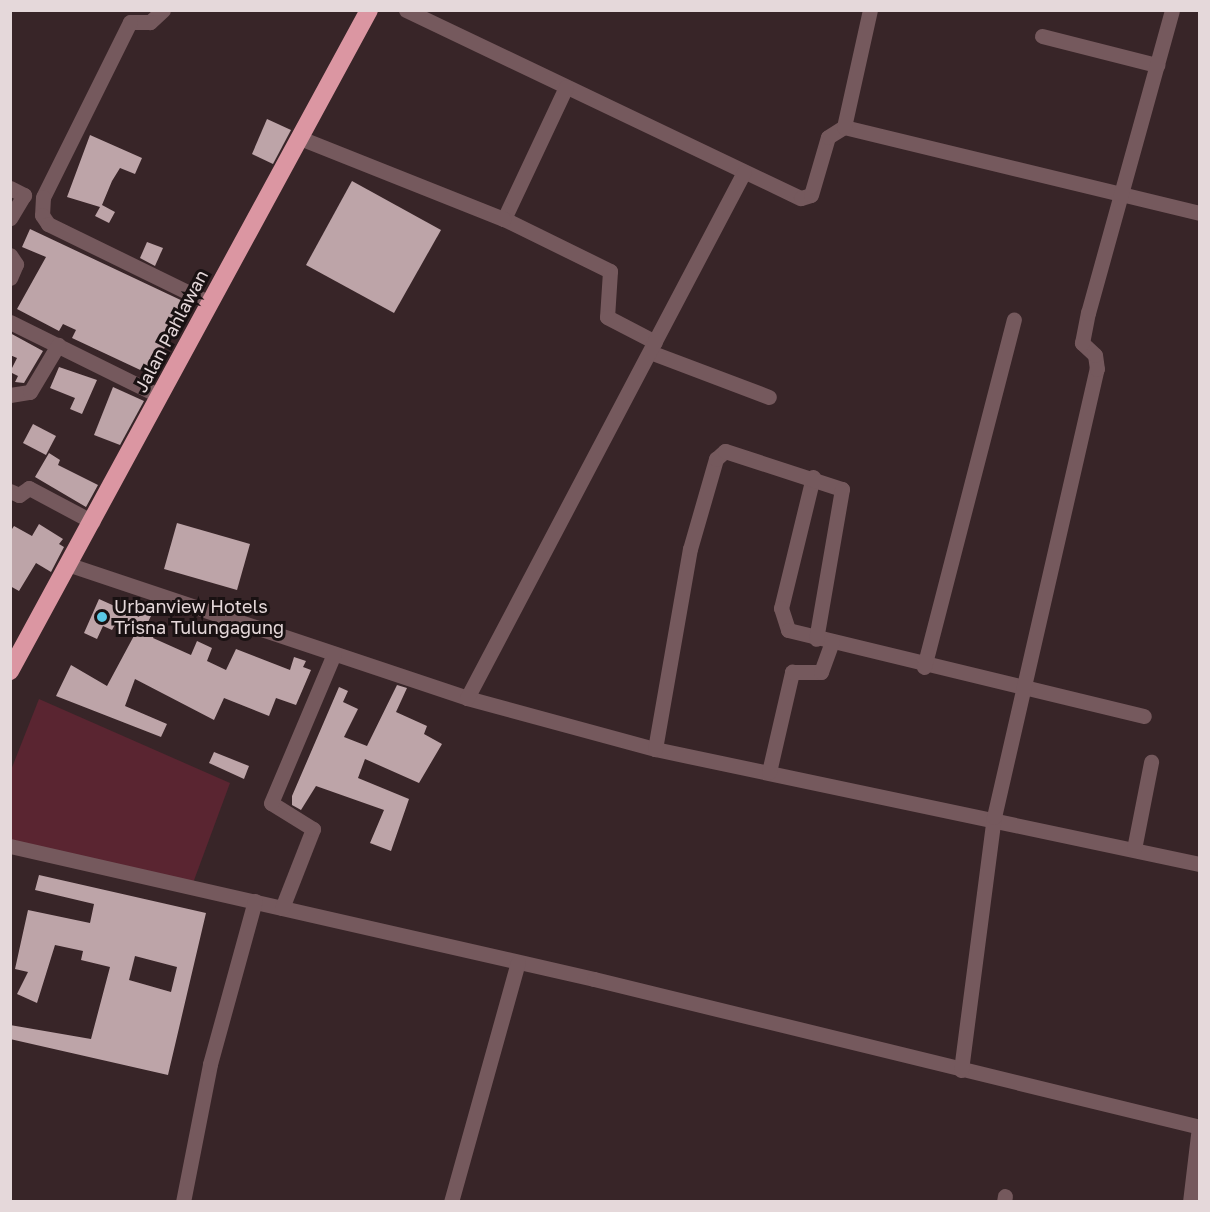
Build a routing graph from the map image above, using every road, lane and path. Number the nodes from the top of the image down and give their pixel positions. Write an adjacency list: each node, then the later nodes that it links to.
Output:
1 (163, 10): 19 (street)
2 (369, 10): 10 (highway, Jalan Pahlawan)
3 (406, 10): 8 (street)
4 (870, 10): 9 (street)
5 (1172, 10): 7 (street)
6 (1042, 36): 7 (street)
7 (1157, 66): 13 (street)
8 (566, 87): 11 (street); 16 (street)
9 (844, 127): 11 (street); 13 (street)
10 (300, 138): 16 (street); 19 (highway, Jalan Pahlawan)
11 (744, 172): 23 (street)
12 (10, 188): 15 (street)
13 (1123, 196): 14 (street); 36 (street)
14 (1200, 213)
15 (10, 218)
16 (504, 219): 23 (street)
17 (10, 255): 18 (street)
18 (10, 278)
19 (210, 303): 25 (highway, Jalan Pahlawan)
20 (1014, 319): 34 (street)
21 (10, 322): 22 (street)
22 (58, 345): 24 (street); 25 (street)
23 (652, 347): 26 (street); 37 (street)
24 (10, 395)
25 (160, 396): 29 (highway, Jalan Pahlawan)
26 (770, 397)
27 (813, 477): 31 (street); 31 (street); 39 (street)
28 (10, 491): 29 (street)
29 (93, 522): 30 (highway, Jalan Pahlawan)
30 (70, 565): 33 (street); 35 (highway, Jalan Pahlawan)
31 (816, 639): 32 (street)
32 (832, 642): 34 (street); 41 (street)
33 (334, 654): 37 (street); 47 (street)
34 (924, 667): 36 (street)
35 (11, 669)
36 (1023, 688): 38 (street); 42 (street)
37 (467, 698): 39 (street)
38 (1143, 716)
39 (655, 748): 41 (street)
40 (1151, 762): 44 (street)
41 (769, 772): 42 (street)
42 (994, 817): 44 (street); 49 (street)
43 (10, 846): 46 (street)
44 (1134, 849): 45 (street)
45 (1200, 864)
46 (255, 901): 47 (street); 51 (street)
47 (282, 908): 48 (street)
48 (518, 962): 49 (street); 52 (street)
49 (961, 1070): 50 (street)
50 (1199, 1127): 53 (street)
51 (183, 1202)
52 (451, 1202)
53 (1190, 1202)

